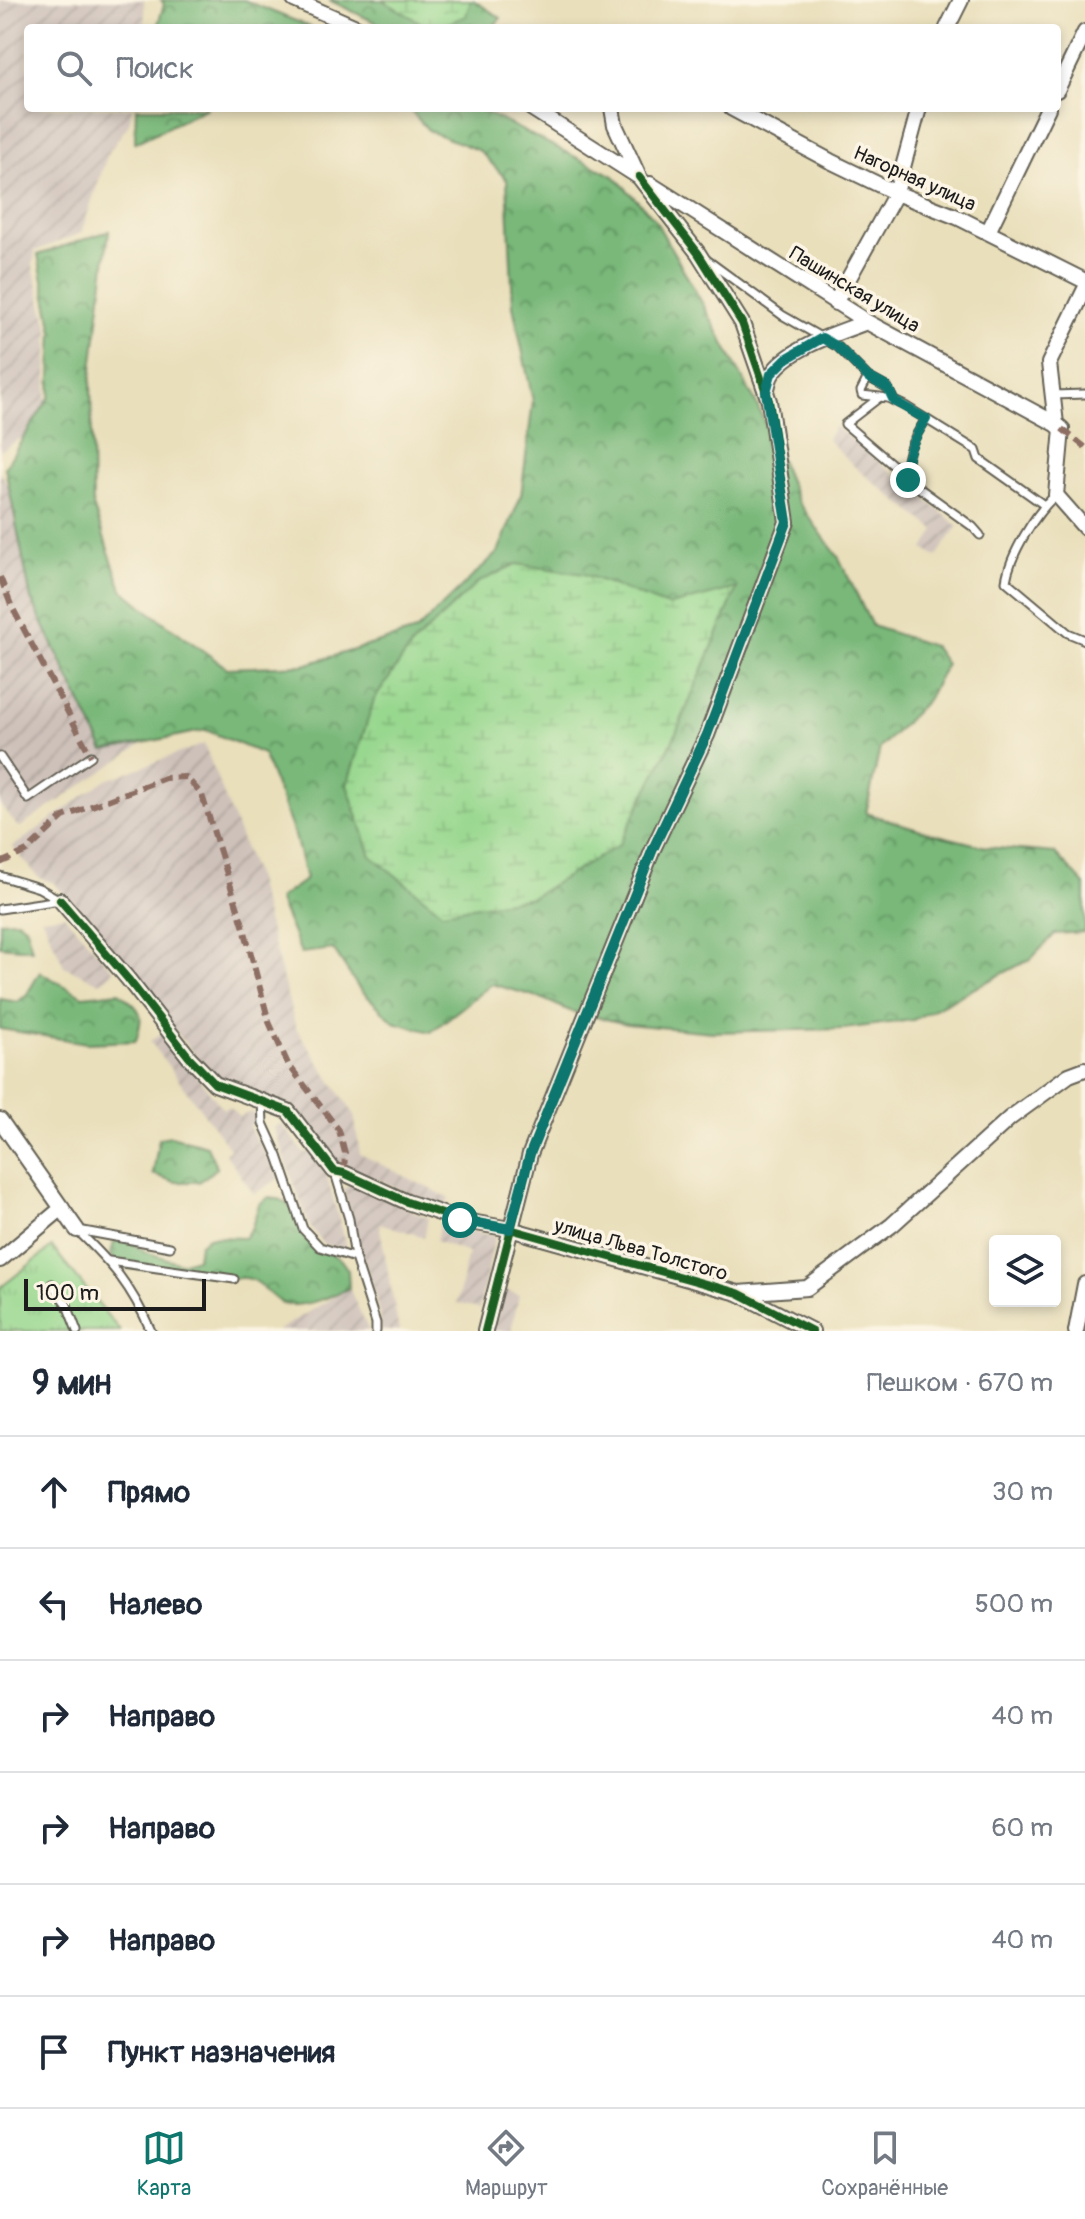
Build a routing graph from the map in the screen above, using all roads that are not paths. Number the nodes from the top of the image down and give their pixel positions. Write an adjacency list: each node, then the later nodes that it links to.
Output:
1 (294, 0): 3 (street)
2 (961, 0): 4 (street)
3 (349, 24)
4 (949, 24)
5 (1085, 32): 6 (street)
6 (1061, 82)
7 (537, 112): 12 (street, Пашинская улица)
8 (613, 112): 12 (street)
9 (738, 112): 13 (street, Нагорная улица)
10 (918, 112): 13 (street)
11 (1046, 112): 14 (street)
12 (639, 177): 15 (street); 18 (street, Пашинская улица)
13 (896, 193): 14 (street, Нагорная улица); 18 (street)
14 (988, 232): 16 (street, Нагорная улица)
15 (698, 253): 20 (lane); 22 (street)
16 (1085, 281)
17 (1085, 289): 24 (street)
18 (835, 303): 19 (street, Пашинская улица)
19 (867, 322): 20 (street); 28 (street, Пашинская улица)
20 (822, 338): 21 (lane); 22 (street)
21 (868, 377): 25 (lane); 26 (lane)
22 (766, 392): 44 (street)
23 (1085, 394): 24 (lane)
24 (1053, 395): 28 (street)
25 (880, 397): 26 (lane); 29 (lane)
26 (894, 401): 27 (lane)
27 (926, 419): 29 (lane); 30 (lane)
28 (1056, 424): 30 (street)
29 (908, 480): 32 (lane)
30 (1050, 500): 31 (street); 33 (lane)
31 (1085, 528)
32 (980, 535)
33 (1085, 640)
34 (91, 756): 35 (lane)
35 (0, 757)
36 (0, 876): 37 (lane)
37 (60, 900): 38 (lane); 40 (street)
38 (0, 909)
39 (1085, 1069): 53 (street, улица Льва Толстого)
40 (262, 1102): 42 (street); 47 (lane)
41 (0, 1120): 43 (street)
42 (334, 1171): 44 (street, улица Льва Толстого); 47 (lane)
43 (62, 1208): 45 (street); 48 (street)
44 (510, 1229): 53 (street, улица Льва Толстого); 57 (street)
45 (77, 1230): 46 (lane); 49 (lane)
46 (170, 1247)
47 (355, 1258): 56 (lane)
48 (0, 1260)
49 (109, 1261): 50 (lane); 55 (lane)
50 (234, 1279)
51 (52, 1284): 54 (lane)
52 (1085, 1284): 59 (street)
53 (738, 1293): 58 (street, улица Льва Толстого)
54 (77, 1331)
55 (151, 1331)
56 (376, 1331)
57 (485, 1331)
58 (812, 1331)
59 (1076, 1331)

